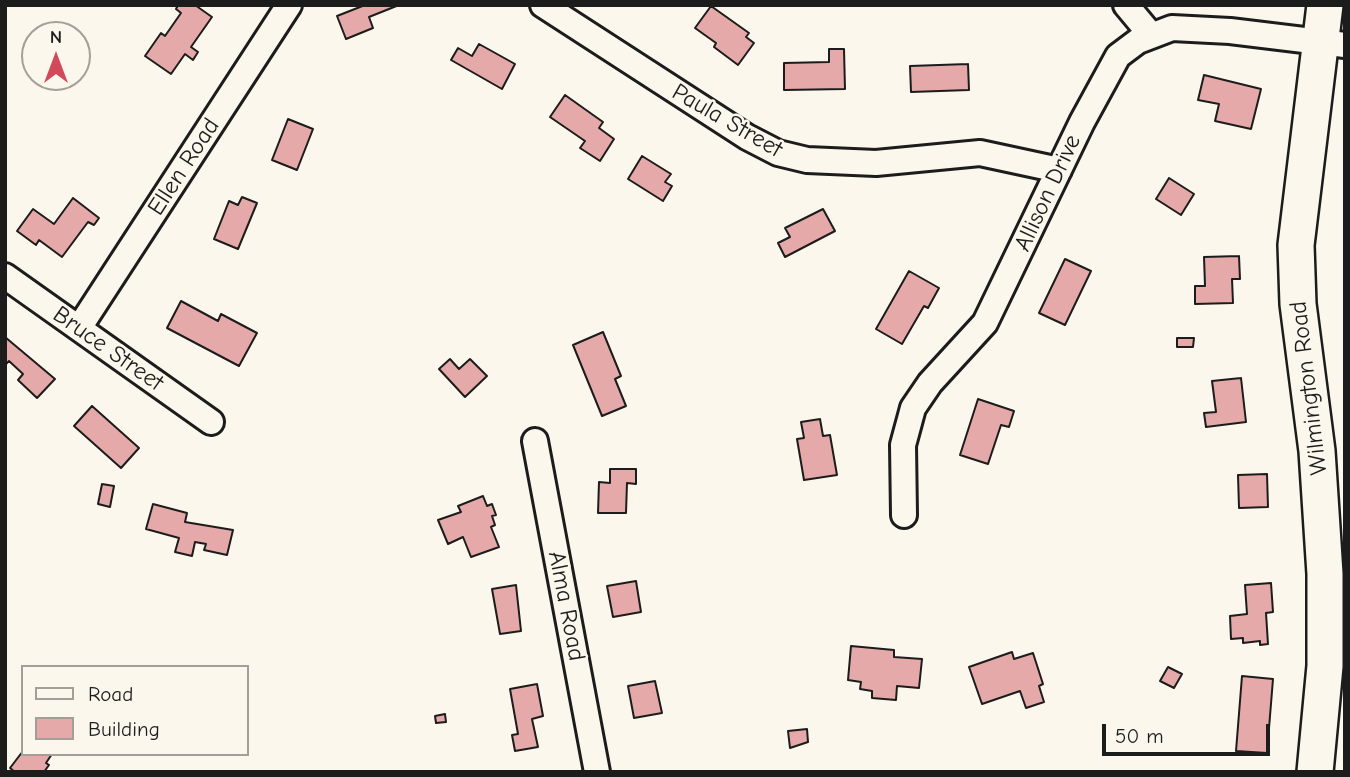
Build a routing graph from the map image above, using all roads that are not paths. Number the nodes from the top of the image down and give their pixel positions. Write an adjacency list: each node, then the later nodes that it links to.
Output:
1 (289, 5): 9 (street, Ellen Road)
2 (543, 5): 7 (street, Paula Street)
3 (1126, 5): 5 (street)
4 (1325, 5): 6 (main road, Wilmington Road)
5 (1151, 35): 6 (street, Allison Drive); 7 (street, Allison Drive)
6 (1332, 44): 14 (main road, Wilmington Road)
7 (1059, 170): 12 (street, Allison Drive)
8 (5, 276): 9 (street, Bruce Street)
9 (79, 328): 10 (street, Bruce Street)
10 (211, 422)
11 (535, 440): 13 (street, Alma Road)
12 (904, 515)
13 (597, 772)
14 (1315, 772)

